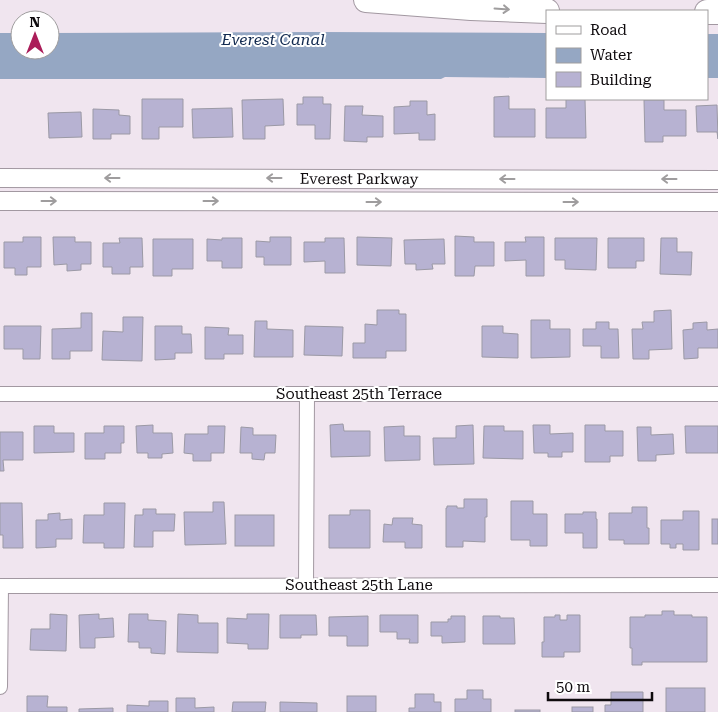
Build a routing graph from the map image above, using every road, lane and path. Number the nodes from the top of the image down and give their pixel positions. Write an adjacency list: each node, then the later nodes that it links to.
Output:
1 (366, 0): 2 (highway, one-way to 2)
2 (546, 12)
3 (0, 178): 4 (street, Everest Parkway, one-way to 3)
4 (466, 179): 5 (street, Everest Parkway, one-way to 4); 7 (street)
5 (718, 180)
6 (0, 201): 7 (street, Everest Parkway, one-way to 7)
7 (465, 202): 8 (street, Everest Parkway, one-way to 8)
8 (718, 202)
9 (0, 394): 10 (street, Southeast 25th Terrace)
10 (307, 394): 11 (street, Southeast 25th Terrace); 13 (street)
11 (718, 394)
12 (718, 584): 13 (street, Southeast 25th Lane)
13 (306, 585): 14 (street, Southeast 25th Lane)
14 (0, 586): 15 (street)
15 (0, 687)

